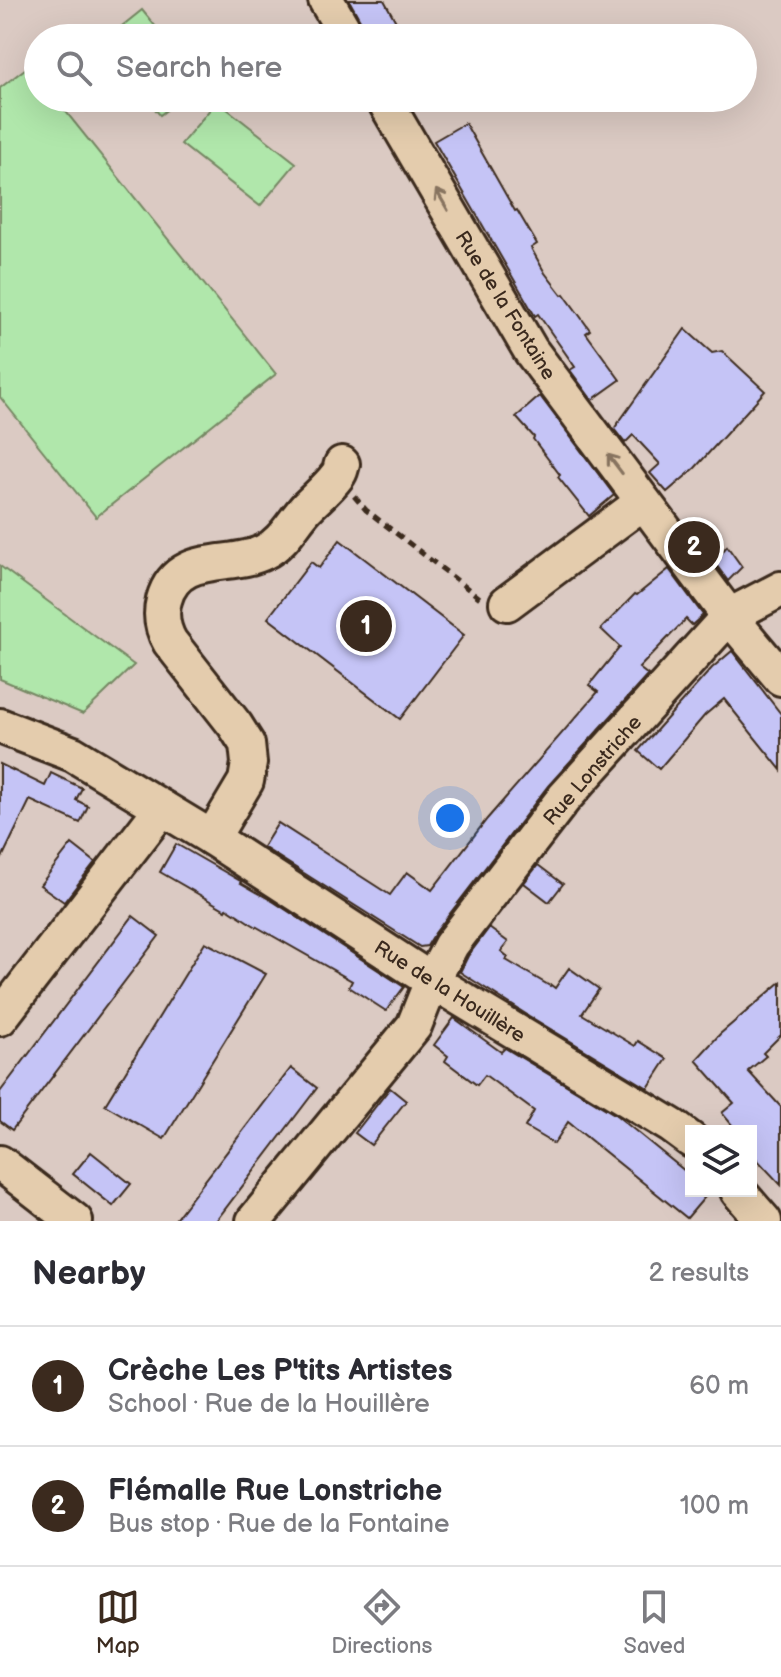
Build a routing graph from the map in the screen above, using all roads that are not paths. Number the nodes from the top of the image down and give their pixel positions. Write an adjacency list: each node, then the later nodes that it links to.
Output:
1 (326, 0): 2 (street)
2 (340, 24)
3 (391, 112): 5 (street, Rue de la Fontaine, one-way to 3)
4 (340, 470): 12 (street)
5 (643, 502): 7 (street); 8 (street, Rue de la Fontaine)
6 (781, 589): 8 (street, Rue Lonstriche)
7 (507, 603)
8 (729, 616): 9 (street, Rue de la Fontaine); 13 (street, Rue Lonstriche)
9 (781, 678)
10 (0, 726): 11 (street, Rue de la Houillère)
11 (162, 808): 12 (street, Rue de la Houillère); 14 (street)
12 (212, 838): 13 (street, Rue de la Houillère)
13 (432, 981): 15 (street, Rue de la Houillère); 19 (street, Rue Lonstriche)
14 (0, 1018)
15 (685, 1136)
16 (0, 1163): 18 (street)
17 (743, 1197): 20 (street)
18 (72, 1220)
19 (254, 1221)
20 (764, 1221)

